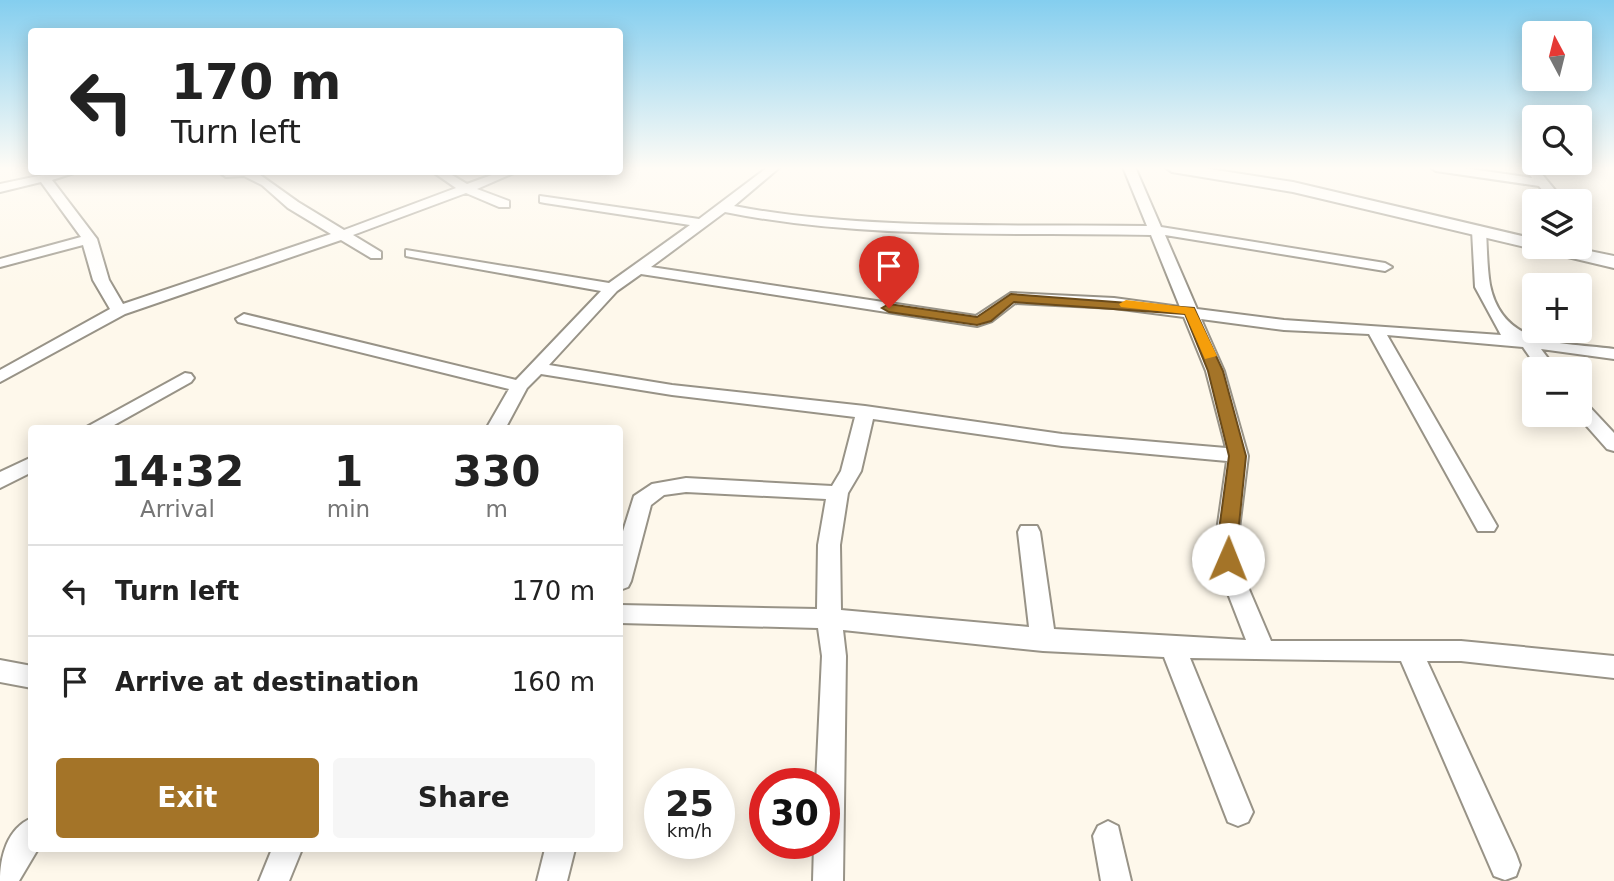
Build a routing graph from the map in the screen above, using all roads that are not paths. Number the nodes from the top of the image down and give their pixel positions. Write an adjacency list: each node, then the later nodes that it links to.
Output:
1 (68, 208): 12 (street)
2 (298, 208): 11 (street)
3 (415, 208): 11 (street)
4 (605, 208): 8 (street)
5 (724, 208): 8 (street); 10 (street)
6 (1147, 208): 10 (street)
7 (1384, 208): 9 (main road)
8 (702, 223): 20 (street)
9 (1479, 230): 13 (main road); 26 (street)
10 (1157, 231): 19 (street); 23 (street)
11 (342, 235): 15 (street); 22 (street)
12 (90, 239): 18 (street); 22 (street)
13 (1522, 241)
14 (411, 253): 21 (street)
15 (376, 255)
16 (1592, 256): 17 (main road)
17 (1614, 262)
18 (0, 263)
19 (1385, 267)
20 (638, 269): 21 (street); 23 (street)
21 (612, 288): 30 (street)
22 (119, 311): 31 (street)
23 (1190, 311): 25 (street); 39 (street)
24 (244, 319): 33 (street)
25 (1375, 329): 27 (street); 43 (street)
26 (1522, 339)
27 (1522, 341)
28 (1535, 343): 29 (street)
29 (1614, 354)
30 (537, 368): 33 (street); 34 (street)
31 (0, 377)
32 (184, 378): 36 (street)
33 (520, 386): 37 (street)
34 (865, 412): 39 (street); 42 (street)
35 (1592, 419): 38 (street)
36 (99, 425)
37 (497, 425)
38 (1612, 439)
39 (1238, 456): 50 (street)
40 (28, 465): 41 (street)
41 (0, 481)
42 (838, 493): 45 (street); 47 (street)
43 (1486, 526)
44 (1029, 532): 48 (street)
45 (623, 570)
46 (623, 614): 47 (street)
47 (829, 619): 48 (street); 64 (street)
48 (1043, 640): 49 (street)
49 (1173, 648): 50 (street); 55 (street)
50 (1263, 650): 51 (street)
51 (1409, 650): 52 (street); 60 (street)
52 (1614, 667)
53 (0, 671): 54 (street)
54 (28, 676)
55 (1238, 812)
56 (1108, 836): 65 (street)
57 (28, 838): 61 (street)
58 (286, 852): 62 (street)
59 (558, 852): 63 (street)
60 (1504, 865)
61 (1, 881)
62 (274, 881)
63 (552, 881)
64 (828, 881)
65 (1116, 881)

